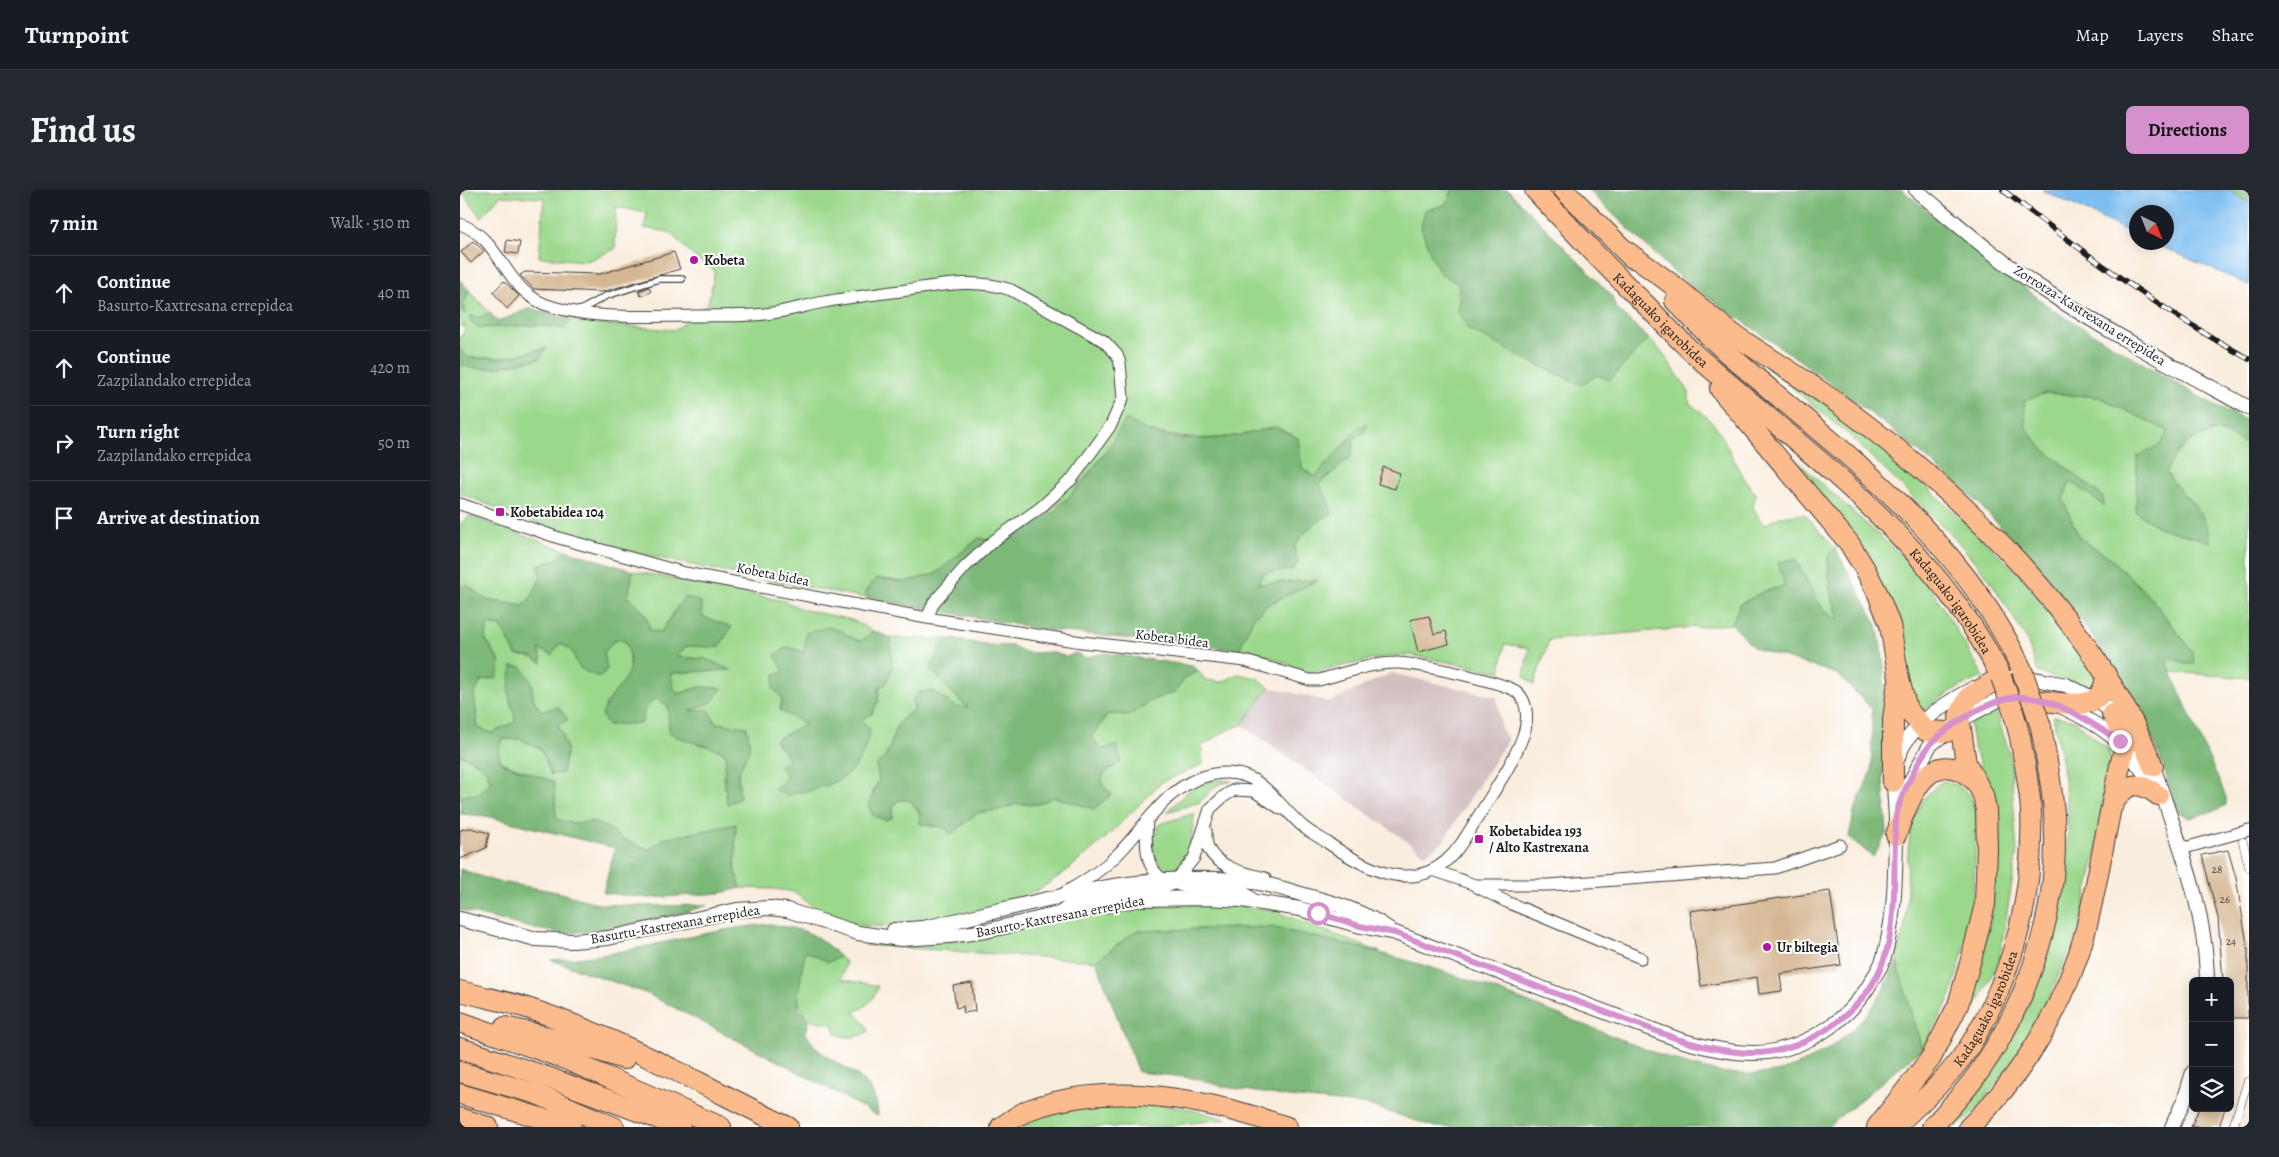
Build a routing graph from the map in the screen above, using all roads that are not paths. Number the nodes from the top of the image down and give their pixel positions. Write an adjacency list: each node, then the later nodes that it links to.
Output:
1 (1534, 190): 8 (highway, Kadaguako igarobidea)
2 (1564, 190): 5 (highway, Kadaguako igarobidea)
3 (1916, 190): 9 (street, Zorrotza-Kastrexana errepidea)
4 (460, 224): 7 (street)
5 (1622, 248): 12 (highway); 65 (highway, Kadaguako igarobidea, bridge)
6 (682, 279): 7 (lane)
7 (577, 312): 11 (street)
8 (1697, 357): 13 (highway); 14 (highway, Kadaguako igarobidea)
9 (2249, 408)
10 (460, 504): 11 (street, Kobeta bidea)
11 (927, 618): 36 (street, Kobeta bidea)
12 (2106, 675): 15 (highway); 21 (highway)
13 (1899, 679): 18 (highway); 23 (highway)
14 (1996, 680): 15 (street); 18 (street); 19 (highway); 64 (highway, Kadaguako igarobidea, bridge)
15 (2095, 700): 16 (highway); 17 (street)
16 (2042, 701): 19 (street); 20 (street)
17 (2112, 714): 20 (highway); 21 (street)
18 (1921, 726): 19 (highway); 23 (street)
19 (1953, 727): 22 (highway); 26 (street)
20 (2125, 746): 24 (street); 25 (highway)
21 (2153, 766): 24 (street)
22 (1974, 780): 31 (highway); 63 (highway)
23 (1893, 782): 26 (street)
24 (2162, 800): 25 (highway); 34 (street)
25 (2111, 808): 66 (highway)
26 (1897, 812): 31 (street)
27 (1291, 815): 28 (street); 29 (street); 36 (street, Kobeta bidea)
28 (1147, 821): 37 (street); 40 (street)
29 (1205, 826): 37 (street); 39 (street)
30 (2249, 830): 34 (street)
31 (1896, 834): 45 (street)
32 (2243, 842): 35 (street)
33 (1840, 845): 38 (street)
34 (2181, 849): 47 (street)
35 (2249, 867)
36 (1433, 870): 38 (street)
37 (1171, 880): 39 (street, Basurto-Kaxtresana errepidea); 40 (street, Basurto-Kaxtresana errepidea); 41 (street); 42 (street)
38 (1475, 885): 46 (street)
39 (1307, 896): 45 (street, Basurto-Kaxtresana errepidea)
40 (1056, 897): 44 (street, Basurto-Kaxtresana errepidea)
41 (1256, 902): 42 (street, Basurto-Kaxtresana errepidea); 45 (street, Basurto-Kaxtresana errepidea)
42 (1054, 915): 44 (street, Basurto-Kaxtresana errepidea)
43 (460, 919): 44 (street, Basurtu-Kastrexana errepidea)
44 (858, 933)
45 (1395, 933)
46 (1641, 958)
47 (2207, 977)
48 (460, 991): 55 (highway)
49 (460, 1021): 55 (highway); 59 (highway)
50 (460, 1048): 58 (highway)
51 (460, 1072): 57 (highway)
52 (2248, 1081): 68 (street)
53 (2189, 1087): 67 (street)
54 (460, 1094): 56 (highway)
55 (724, 1096): 60 (highway)
56 (571, 1127)
57 (614, 1127)
58 (680, 1127)
59 (721, 1127)
60 (788, 1127)
61 (1001, 1127): 62 (highway)
62 (1287, 1127)
63 (1877, 1127)
64 (1894, 1127)
65 (1932, 1127)
66 (1969, 1127)
67 (2172, 1127)
68 (2233, 1127)

